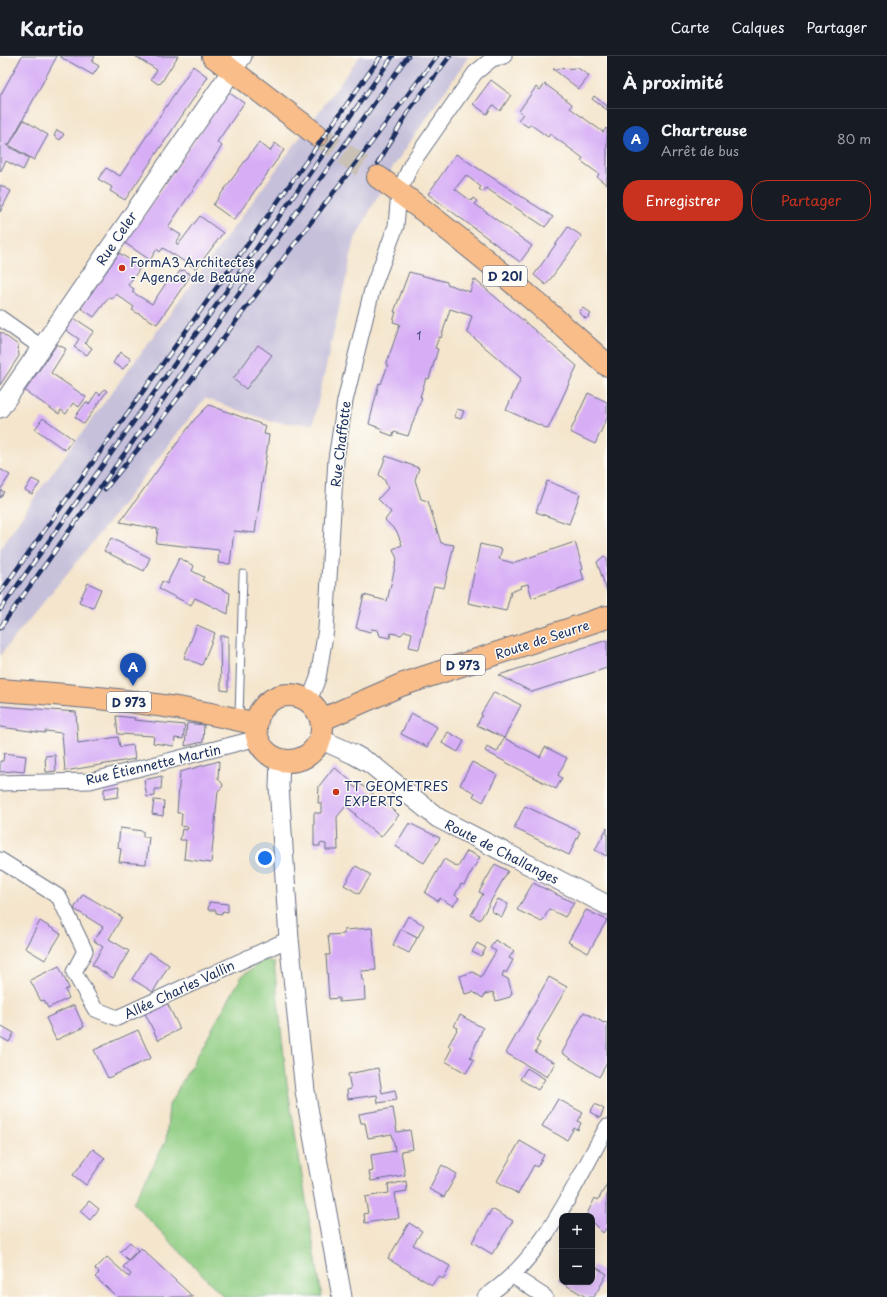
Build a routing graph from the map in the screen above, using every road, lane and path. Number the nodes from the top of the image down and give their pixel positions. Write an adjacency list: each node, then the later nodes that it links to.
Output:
1 (213, 56): 3 (main road)
2 (504, 56): 6 (street, Rue Chaffotte)
3 (238, 63): 4 (main road); 8 (street, Rue Celer)
4 (317, 135)
5 (378, 177): 6 (main road, D 20I)
6 (399, 192): 9 (main road, D 20I); 14 (street, Rue Chaffotte)
7 (0, 318): 8 (street)
8 (41, 347): 10 (street, Rue Celer)
9 (607, 365)
10 (0, 408)
11 (243, 574): 15 (lane)
12 (607, 617): 16 (main road, Route de Seurre / D 973)
13 (0, 690): 15 (main road, D 973)
14 (308, 701): 15 (main road); 16 (main road)
15 (251, 727): 17 (main road); 18 (street, Rue Étiennette Martin)
16 (321, 730): 17 (main road); 20 (street, Route de Challanges)
17 (280, 760): 21 (street)
18 (0, 783)
19 (0, 860): 21 (street, Allée Charles Vallin)
20 (607, 905)
21 (289, 939): 24 (street)
22 (607, 1127): 23 (street)
23 (513, 1276): 25 (street); 26 (street)
24 (342, 1297)
25 (485, 1297)
26 (545, 1297)

